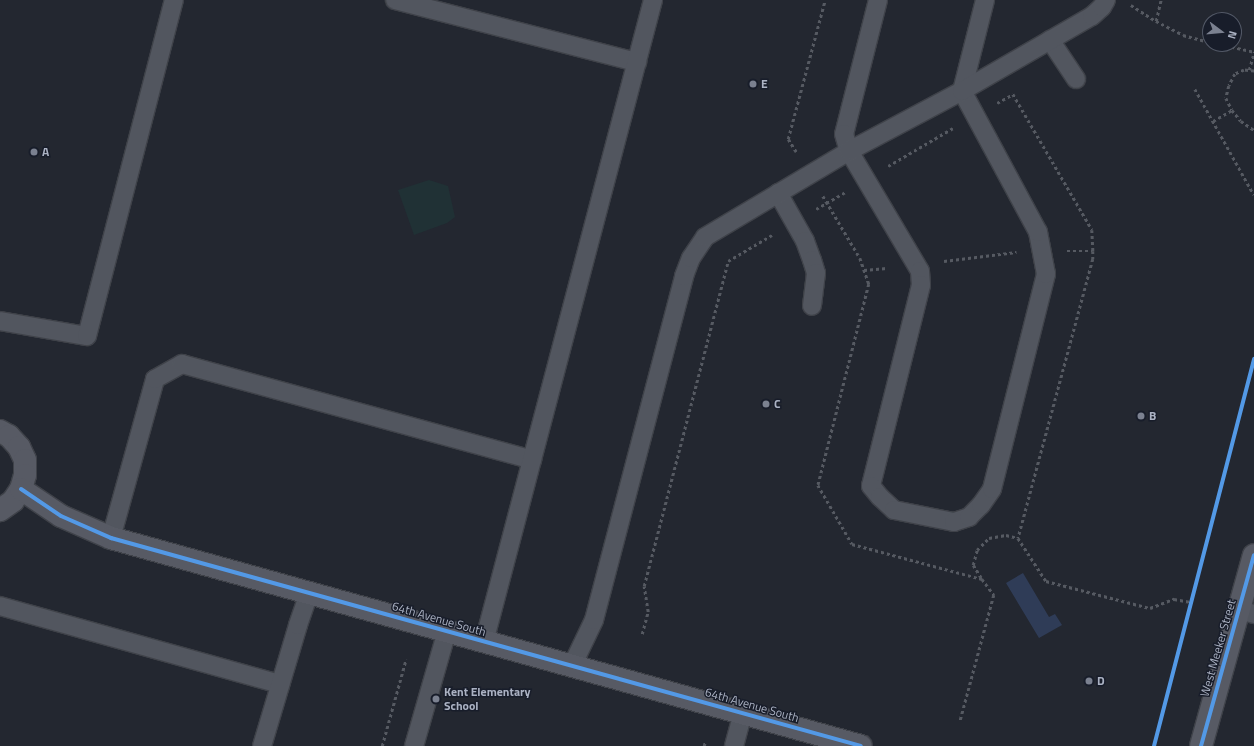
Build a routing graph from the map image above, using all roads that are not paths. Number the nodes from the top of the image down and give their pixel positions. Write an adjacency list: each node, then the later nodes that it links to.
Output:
1 (174, 0): 14 (lane)
2 (395, 0): 8 (lane)
3 (653, 0): 8 (lane)
4 (878, 0): 11 (lane)
5 (985, 0): 10 (lane)
6 (1106, 0): 7 (lane)
7 (1050, 40): 9 (lane); 10 (lane)
8 (636, 62): 16 (lane)
9 (1076, 79)
10 (962, 91): 11 (lane); 11 (lane)
11 (849, 151): 12 (lane)
12 (778, 193): 13 (lane); 26 (lane)
13 (812, 306)
14 (0, 321)
15 (0, 431): 17 (street)
16 (532, 460): 19 (lane); 25 (lane)
17 (21, 489): 18 (street); 19 (street, 64th Avenue South)
18 (0, 510)
19 (111, 538): 21 (street, 64th Avenue South)
20 (1254, 555): 23 (street, West Meeker Street)
21 (309, 593): 24 (street, 64th Avenue South); 27 (lane)
22 (0, 606): 27 (lane)
23 (1247, 612): 34 (street, West Meeker Street)
24 (447, 631): 25 (street, 64th Avenue South); 31 (lane)
25 (484, 642): 26 (street, 64th Avenue South)
26 (572, 666): 28 (street, 64th Avenue South)
27 (280, 684): 30 (lane)
28 (743, 712): 29 (street, 64th Avenue South); 32 (lane)
29 (836, 743): 33 (street, 64th Avenue South)
30 (262, 746)
31 (414, 746)
32 (734, 746)
33 (861, 746)
34 (1201, 746)

